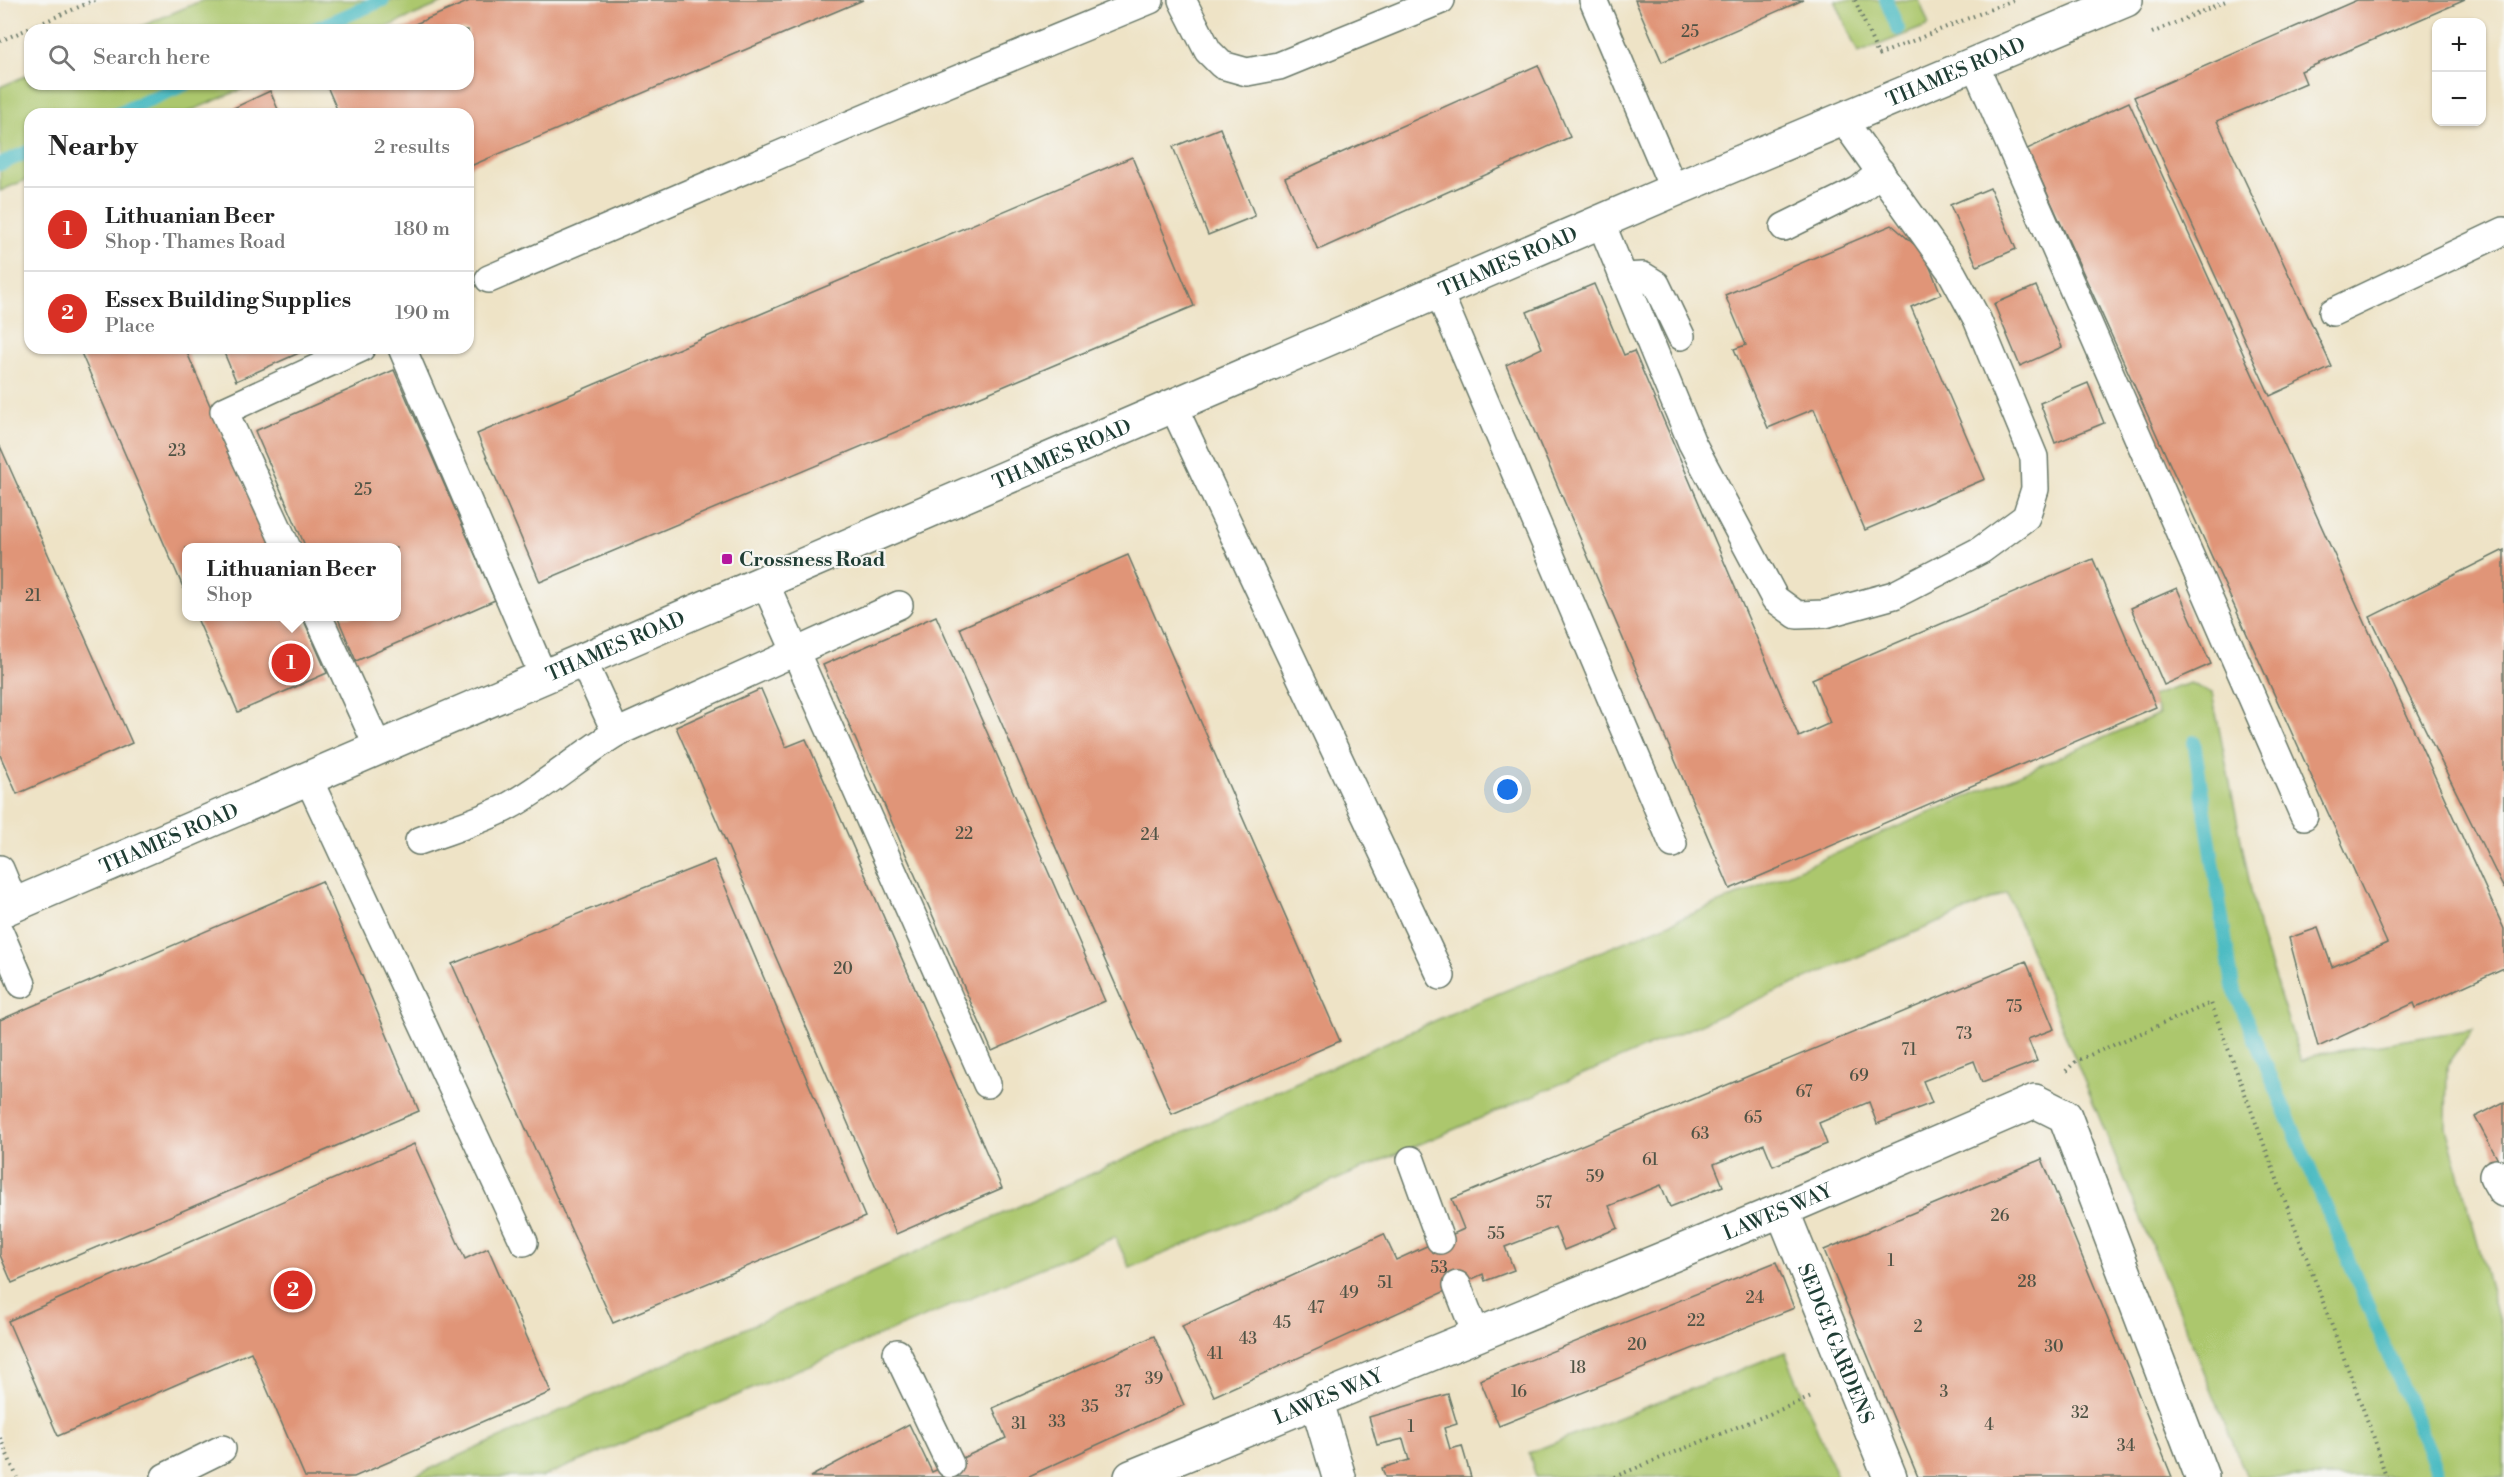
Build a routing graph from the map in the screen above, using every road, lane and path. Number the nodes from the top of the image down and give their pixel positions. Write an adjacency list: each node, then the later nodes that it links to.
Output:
1 (95, 0): 9 (path)
2 (1150, 0): 20 (lane)
3 (1182, 0): 4 (lane)
4 (1441, 0)
5 (1593, 0): 15 (lane)
6 (1855, 0): 7 (path)
7 (2013, 0)
8 (2126, 0): 12 (street, THAMES ROAD)
9 (39, 24)
10 (24, 31): 11 (path)
11 (0, 41)
12 (1975, 64): 13 (street, THAMES ROAD); 37 (lane)
13 (1844, 120): 14 (lane); 15 (street, THAMES ROAD)
14 (1881, 172): 17 (lane); 19 (lane)
15 (1674, 190): 16 (street, THAMES ROAD)
16 (1601, 223): 19 (lane); 21 (street, THAMES ROAD)
17 (1784, 227)
18 (2504, 231): 22 (lane)
19 (1623, 277): 23 (lane)
20 (489, 279)
21 (1438, 293): 26 (street, THAMES ROAD); 39 (lane)
22 (2333, 312)
23 (1681, 336)
24 (348, 354): 27 (lane)
25 (405, 354): 33 (lane)
26 (1174, 408): 28 (street, THAMES ROAD); 42 (lane)
27 (285, 543)
28 (765, 583): 31 (lane); 32 (street, THAMES ROAD)
29 (899, 604): 31 (lane)
30 (320, 621): 35 (lane)
31 (795, 650): 34 (lane); 45 (lane)
32 (583, 661): 33 (street, THAMES ROAD); 34 (lane)
33 (544, 678): 35 (street, THAMES ROAD)
34 (616, 733): 38 (lane)
35 (378, 747): 36 (street, THAMES ROAD)
36 (308, 778): 41 (street, THAMES ROAD); 49 (lane)
37 (2304, 816)
38 (418, 841)
39 (1673, 844)
40 (0, 869): 41 (lane)
41 (5, 917): 43 (lane)
42 (1441, 976)
43 (22, 984)
44 (2091, 1055): 65 (path)
45 (987, 1083)
46 (1411, 1160): 48 (lane)
47 (1782, 1210): 51 (street, LAWES WAY); 53 (street, SEDGE GARDENS); 64 (street, LAWES WAY)
48 (1440, 1240)
49 (524, 1242)
50 (1457, 1285): 51 (lane)
51 (1476, 1334): 54 (street, LAWES WAY)
52 (897, 1353): 57 (lane)
53 (1851, 1381): 62 (path); 63 (street, SEDGE GARDENS)
54 (1316, 1399): 60 (street, LAWES WAY); 61 (street)
55 (0, 1438): 58 (path)
56 (222, 1449): 59 (lane)
57 (950, 1464)
58 (17, 1477)
59 (165, 1477)
60 (1131, 1477)
61 (1339, 1477)
62 (1614, 1477)
63 (1890, 1477)
64 (2202, 1477)
65 (2386, 1477)

